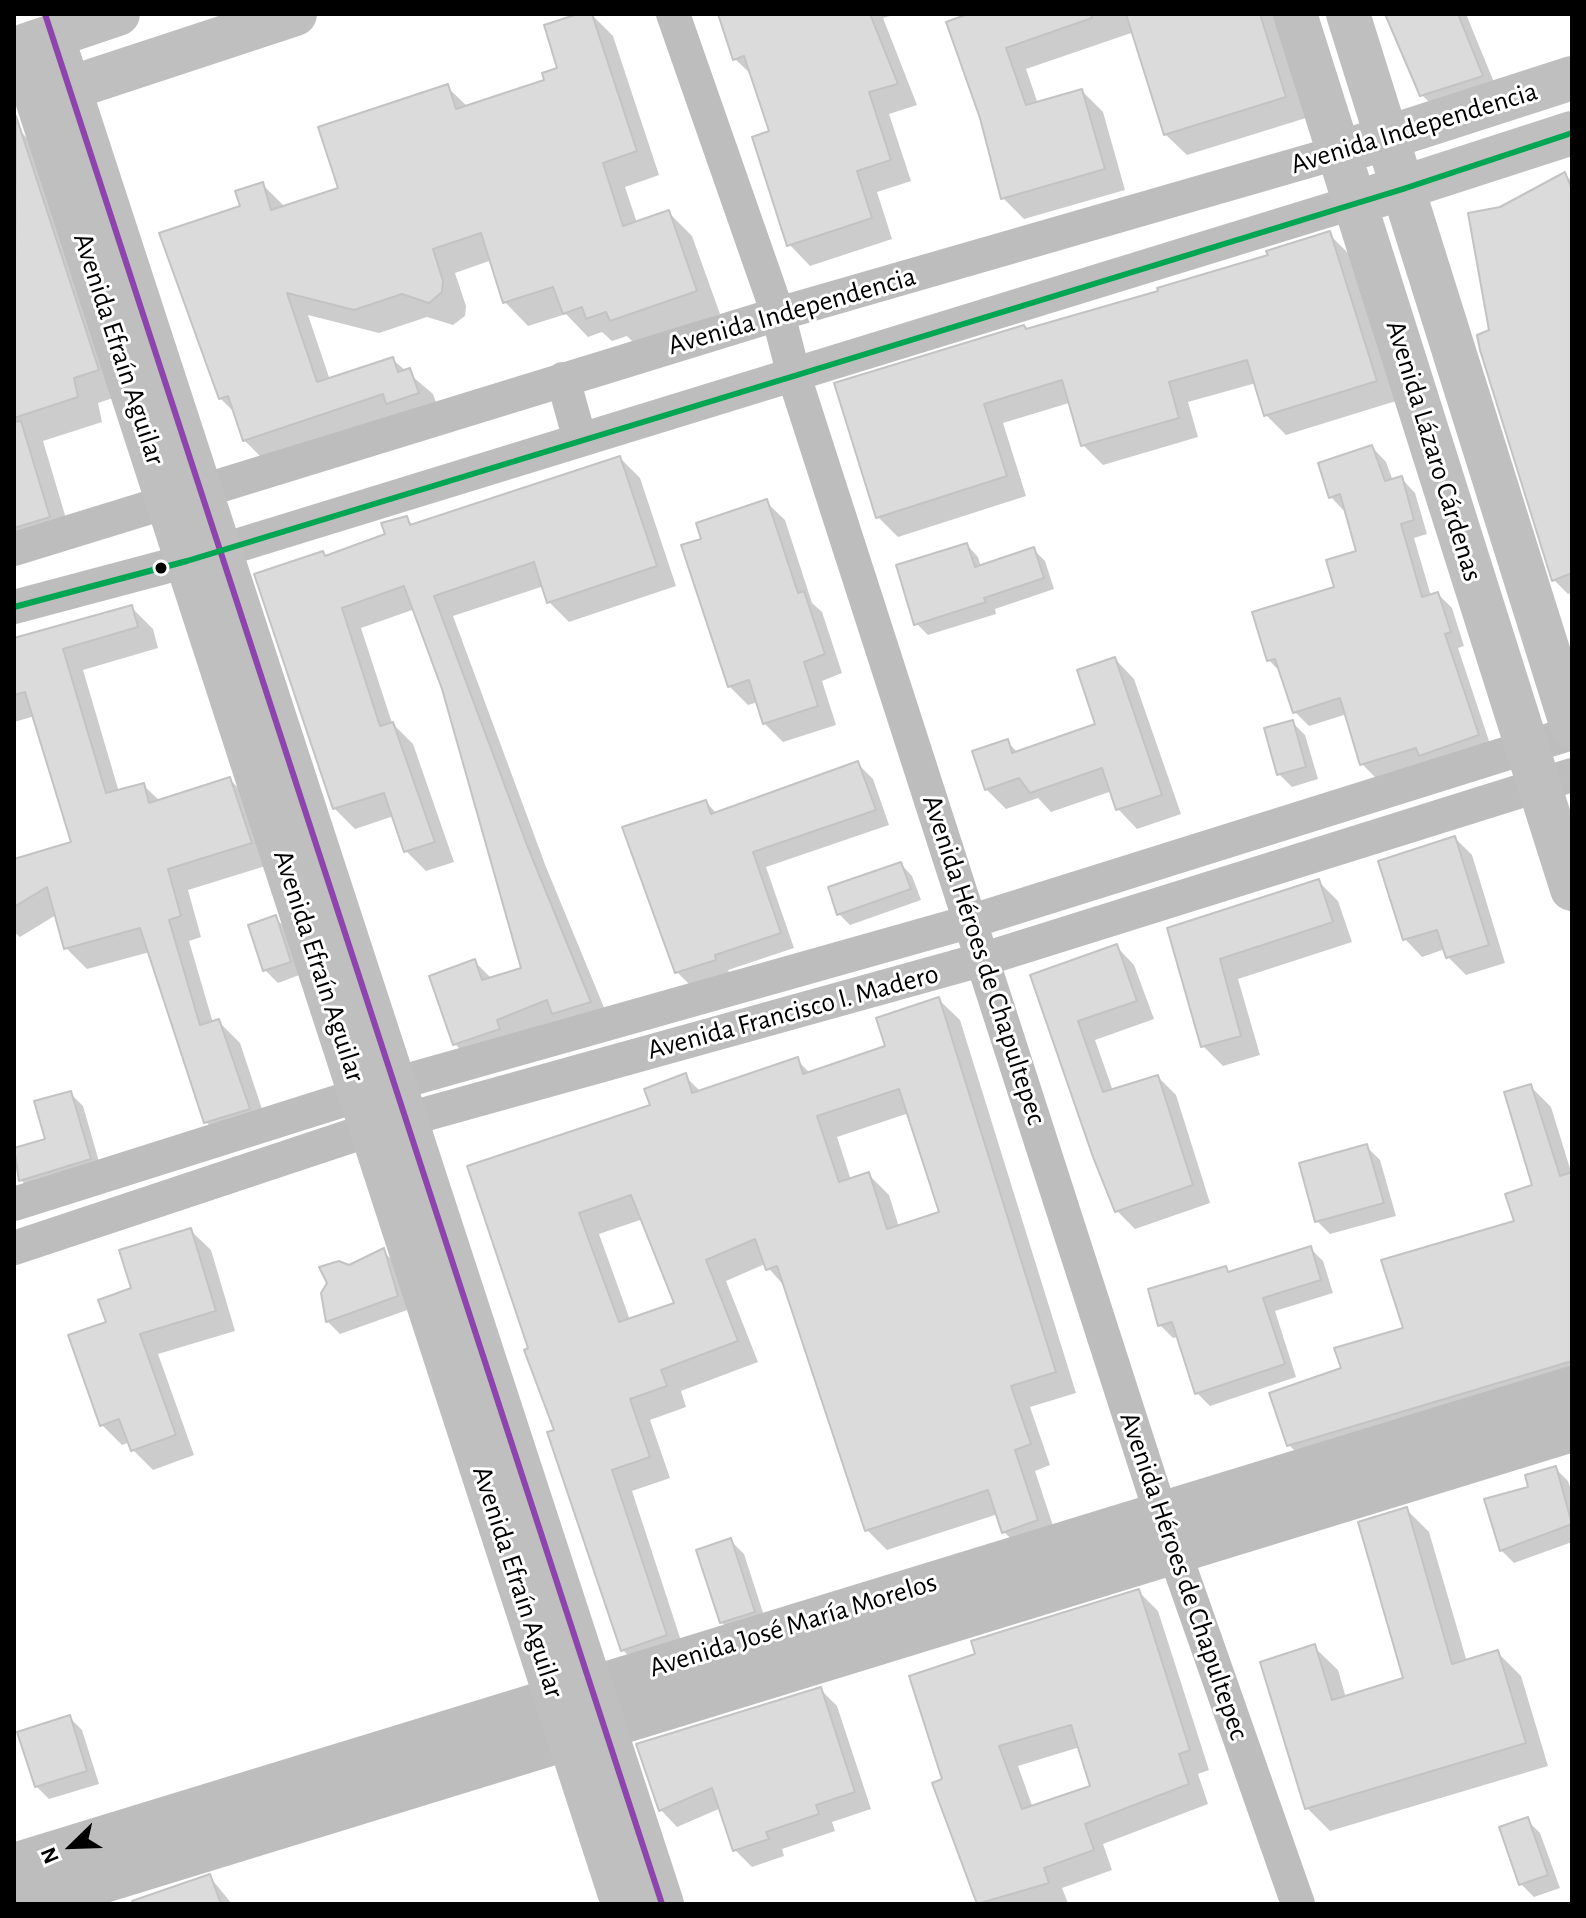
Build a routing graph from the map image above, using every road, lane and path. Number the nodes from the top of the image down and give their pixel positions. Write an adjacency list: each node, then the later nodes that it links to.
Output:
1 (118, 14): 6 (main road)
2 (295, 14): 8 (main road)
3 (673, 14): 14 (street, Avenida Héroes de Chapultepec)
4 (1295, 14): 11 (main road, Avenida Lázaro Cárdenas)
5 (1348, 14): 10 (main road, Avenida Lázaro Cárdenas)
6 (29, 35): 8 (main road, Avenida Efraín Aguilar)
7 (1572, 78): 10 (main road, Avenida Independencia)
8 (40, 98): 18 (main road, Avenida Efraín Aguilar)
9 (1572, 133): 12 (main road, Avenida Independencia)
10 (1387, 138): 11 (main road, Avenida Independencia); 12 (main road, Avenida Lázaro Cárdenas)
11 (1340, 152): 13 (main road, Avenida Lázaro Cárdenas); 14 (street, Avenida Independencia)
12 (1403, 189): 13 (main road, Avenida Independencia); 22 (main road, Avenida Lázaro Cárdenas)
13 (1355, 202): 15 (street, Avenida Independencia); 23 (main road, Avenida Lázaro Cárdenas)
14 (778, 314): 15 (street, Avenida Héroes de Chapultepec); 16 (street, Avenida Independencia)
15 (794, 376): 17 (street, Avenida Independencia); 25 (street, Avenida Héroes de Chapultepec)
16 (563, 379): 17 (street); 18 (street, Avenida Independencia)
17 (580, 440): 20 (street, Avenida Independencia)
18 (184, 496): 19 (street, Avenida Independencia); 20 (main road, Avenida Efraín Aguilar)
19 (14, 549)
20 (203, 555): 21 (street, Avenida Independencia); 27 (main road, Avenida Efraín Aguilar)
21 (14, 607)
22 (1572, 730): 23 (street, Avenida Francisco I. Madero)
23 (1546, 769): 24 (main road, Avenida Lázaro Cárdenas); 25 (street, Avenida Francisco I. Madero); 26 (street, Avenida Francisco I. Madero)
24 (1572, 889)
25 (972, 921): 26 (street, Avenida Héroes de Chapultepec); 27 (street, Avenida Francisco I. Madero)
26 (984, 959): 27 (street, Avenida Francisco I. Madero); 32 (street, Avenida Héroes de Chapultepec)
27 (383, 1107): 28 (street, Avenida Francisco I. Madero); 29 (street, Avenida Francisco I. Madero); 33 (main road, Avenida Efraín Aguilar)
28 (14, 1204)
29 (14, 1248)
30 (1572, 1388): 32 (street, Avenida José María Morelos)
31 (1572, 1430): 32 (street, Avenida José María Morelos)
32 (1167, 1533): 33 (street, Avenida José María Morelos); 39 (street, Avenida Héroes de Chapultepec)
33 (580, 1712): 34 (street, Avenida José María Morelos); 36 (street, Avenida José María Morelos); 37 (main road, Avenida Efraín Aguilar); 38 (main road, Avenida Efraín Aguilar)
34 (17, 1855): 35 (street)
35 (15, 1904)
36 (29, 1904)
37 (623, 1904)
38 (662, 1904)
39 (1298, 1904)

